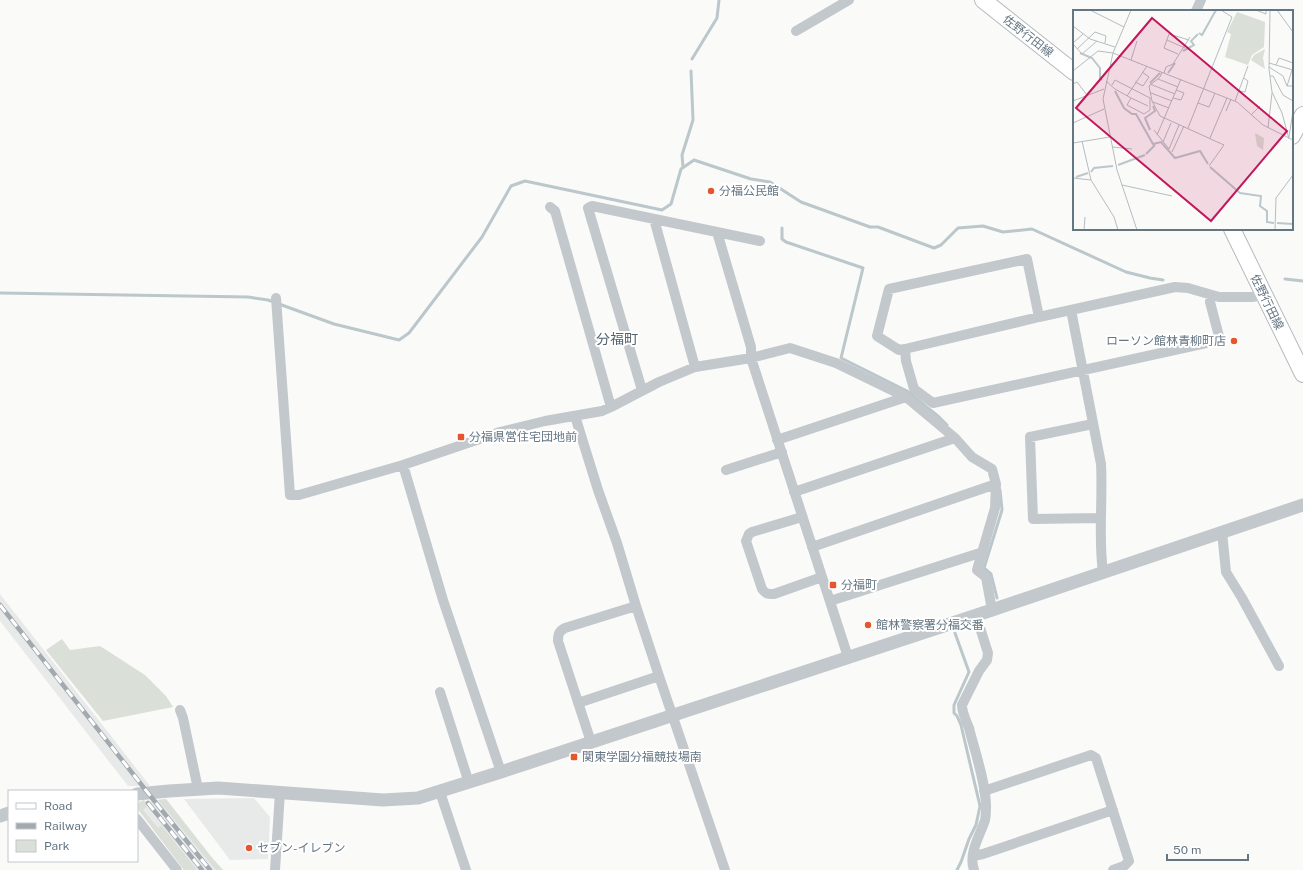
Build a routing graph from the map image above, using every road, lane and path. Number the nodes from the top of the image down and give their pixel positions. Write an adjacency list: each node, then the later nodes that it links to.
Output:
1 (849, 0): 5 (street)
2 (983, 0): 6 (main road, 佐野行田線)
3 (1201, 0): 4 (street)
4 (1196, 10)
5 (796, 31)
6 (1073, 71)
7 (1302, 120): 8 (main road)
8 (1293, 134)
9 (550, 207): 26 (street)
10 (654, 219): 11 (street); 21 (street); 24 (street)
11 (717, 232): 13 (street); 20 (street)
12 (1237, 232): 14 (main road, 佐野行田線)
13 (760, 241)
14 (1264, 295): 15 (street); 23 (main road, 佐野行田線)
15 (1211, 296): 17 (street); 22 (street)
16 (277, 303): 32 (street)
17 (1071, 310): 18 (street); 22 (street)
18 (1039, 316): 19 (street); 19 (street)
19 (905, 348): 22 (street)
20 (751, 358): 21 (street); 25 (street); 30 (street)
21 (695, 367): 24 (street)
22 (1082, 371): 28 (street)
23 (1303, 374)
24 (642, 390): 26 (street)
25 (906, 396): 29 (street); 30 (street)
26 (611, 408): 27 (street)
27 (575, 416): 32 (street); 45 (street)
28 (1093, 424): 38 (street); 38 (street)
29 (955, 438): 34 (street); 35 (street)
30 (778, 440): 31 (street)
31 (782, 452): 33 (street); 35 (street)
32 (403, 465): 56 (street)
33 (726, 470)
34 (996, 484): 40 (street); 41 (street)
35 (794, 492): 37 (street)
36 (1303, 505): 39 (street)
37 (802, 517): 40 (street); 43 (street)
38 (1101, 518): 42 (street)
39 (1222, 532): 42 (street); 49 (street)
40 (812, 547): 43 (street)
41 (983, 552): 44 (street); 46 (street)
42 (1103, 572): 46 (street)
43 (822, 577): 44 (street)
44 (830, 601): 48 (street)
45 (636, 606): 50 (street); 52 (street)
46 (992, 610): 47 (street)
47 (976, 615): 48 (street); 59 (street)
48 (848, 657): 54 (street)
49 (1279, 666)
50 (659, 676): 52 (street); 54 (street)
51 (440, 692): 57 (street)
52 (578, 703): 55 (street)
53 (180, 710): 58 (street)
54 (672, 716): 55 (street); 69 (street)
55 (591, 742): 56 (street)
56 (501, 772): 57 (street)
57 (469, 782): 61 (street)
58 (198, 789): 60 (street); 62 (street)
59 (984, 791): 63 (street); 65 (street)
60 (280, 792): 61 (street); 68 (street)
61 (440, 792): 66 (street)
62 (138, 794)
63 (1113, 810): 65 (street); 71 (street)
64 (138, 820): 67 (street)
65 (973, 856): 70 (street)
66 (464, 869)
67 (177, 870)
68 (274, 870)
69 (725, 870)
70 (974, 870)
71 (1113, 870)

